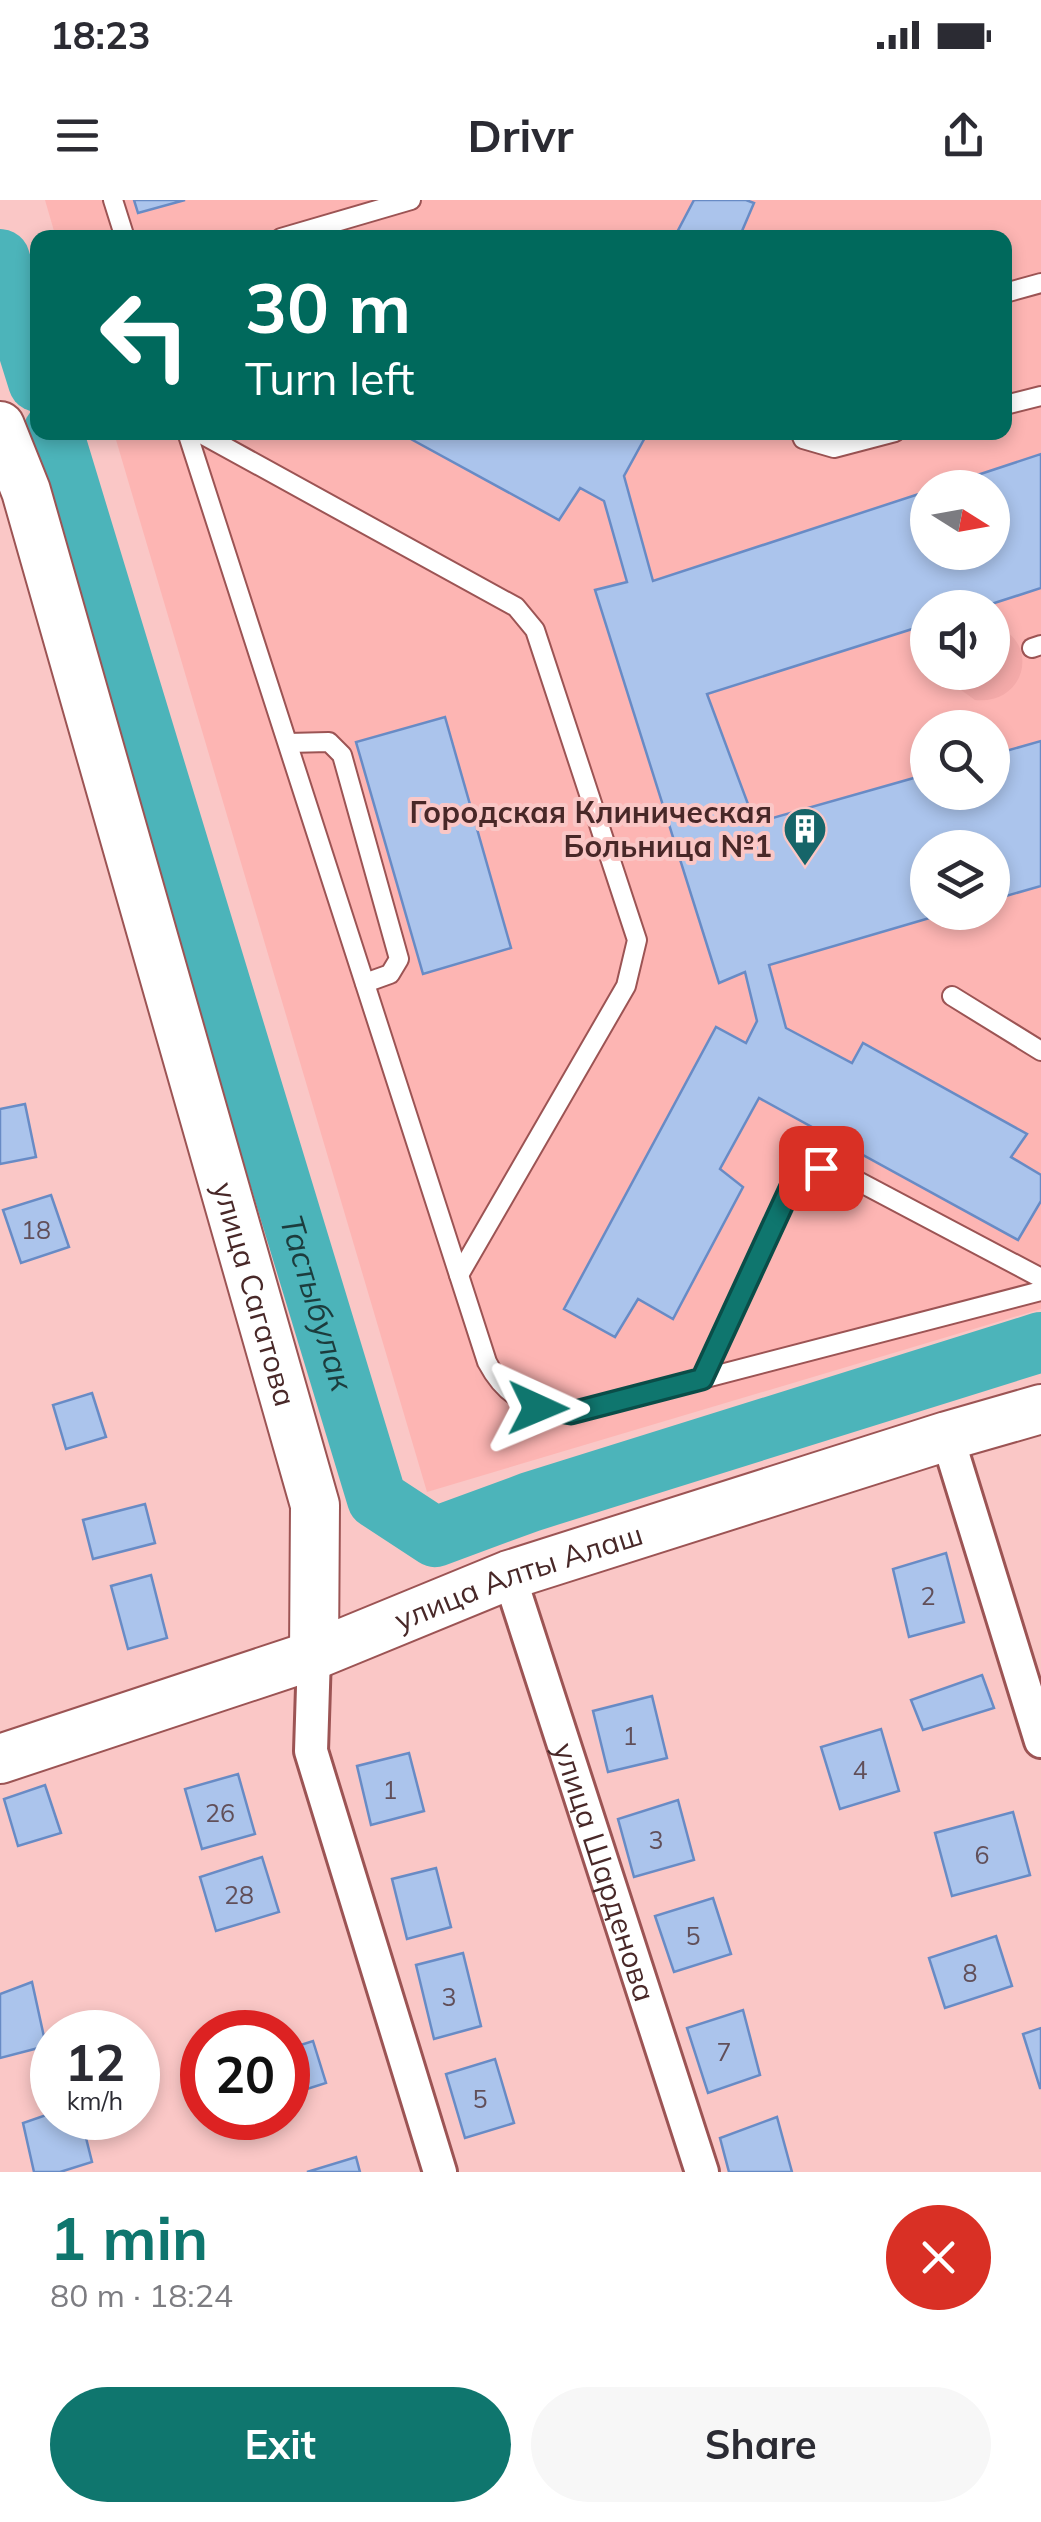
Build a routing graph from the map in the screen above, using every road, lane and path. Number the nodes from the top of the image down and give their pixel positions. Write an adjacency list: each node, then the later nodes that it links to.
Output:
1 (113, 200): 3 (lane)
2 (411, 200): 4 (lane)
3 (122, 230)
4 (308, 230)
5 (1041, 283): 6 (lane)
6 (1012, 291)
7 (1041, 396): 8 (lane)
8 (1012, 403)
9 (0, 426): 25 (street, улица Сагатова)
10 (191, 440): 14 (lane)
11 (212, 440): 18 (lane)
12 (806, 440): 13 (lane)
13 (864, 440)
14 (288, 744): 15 (lane); 15 (lane)
15 (366, 983): 18 (lane)
16 (952, 996): 17 (lane)
17 (1041, 1051)
18 (460, 1275): 21 (lane)
19 (1041, 1278): 21 (lane)
20 (1041, 1291): 21 (lane)
21 (702, 1379)
22 (1041, 1409): 23 (street, улица Алты Алаш)
23 (947, 1436): 24 (street, улица Алты Алаш); 26 (street)
24 (509, 1575): 25 (street, улица Алты Алаш); 29 (street, улица Шарденова)
25 (314, 1654): 27 (street, улица Алты Алаш); 28 (street, улица Сагатова)
26 (1041, 1741)
27 (0, 1759)
28 (440, 2172)
29 (702, 2172)

